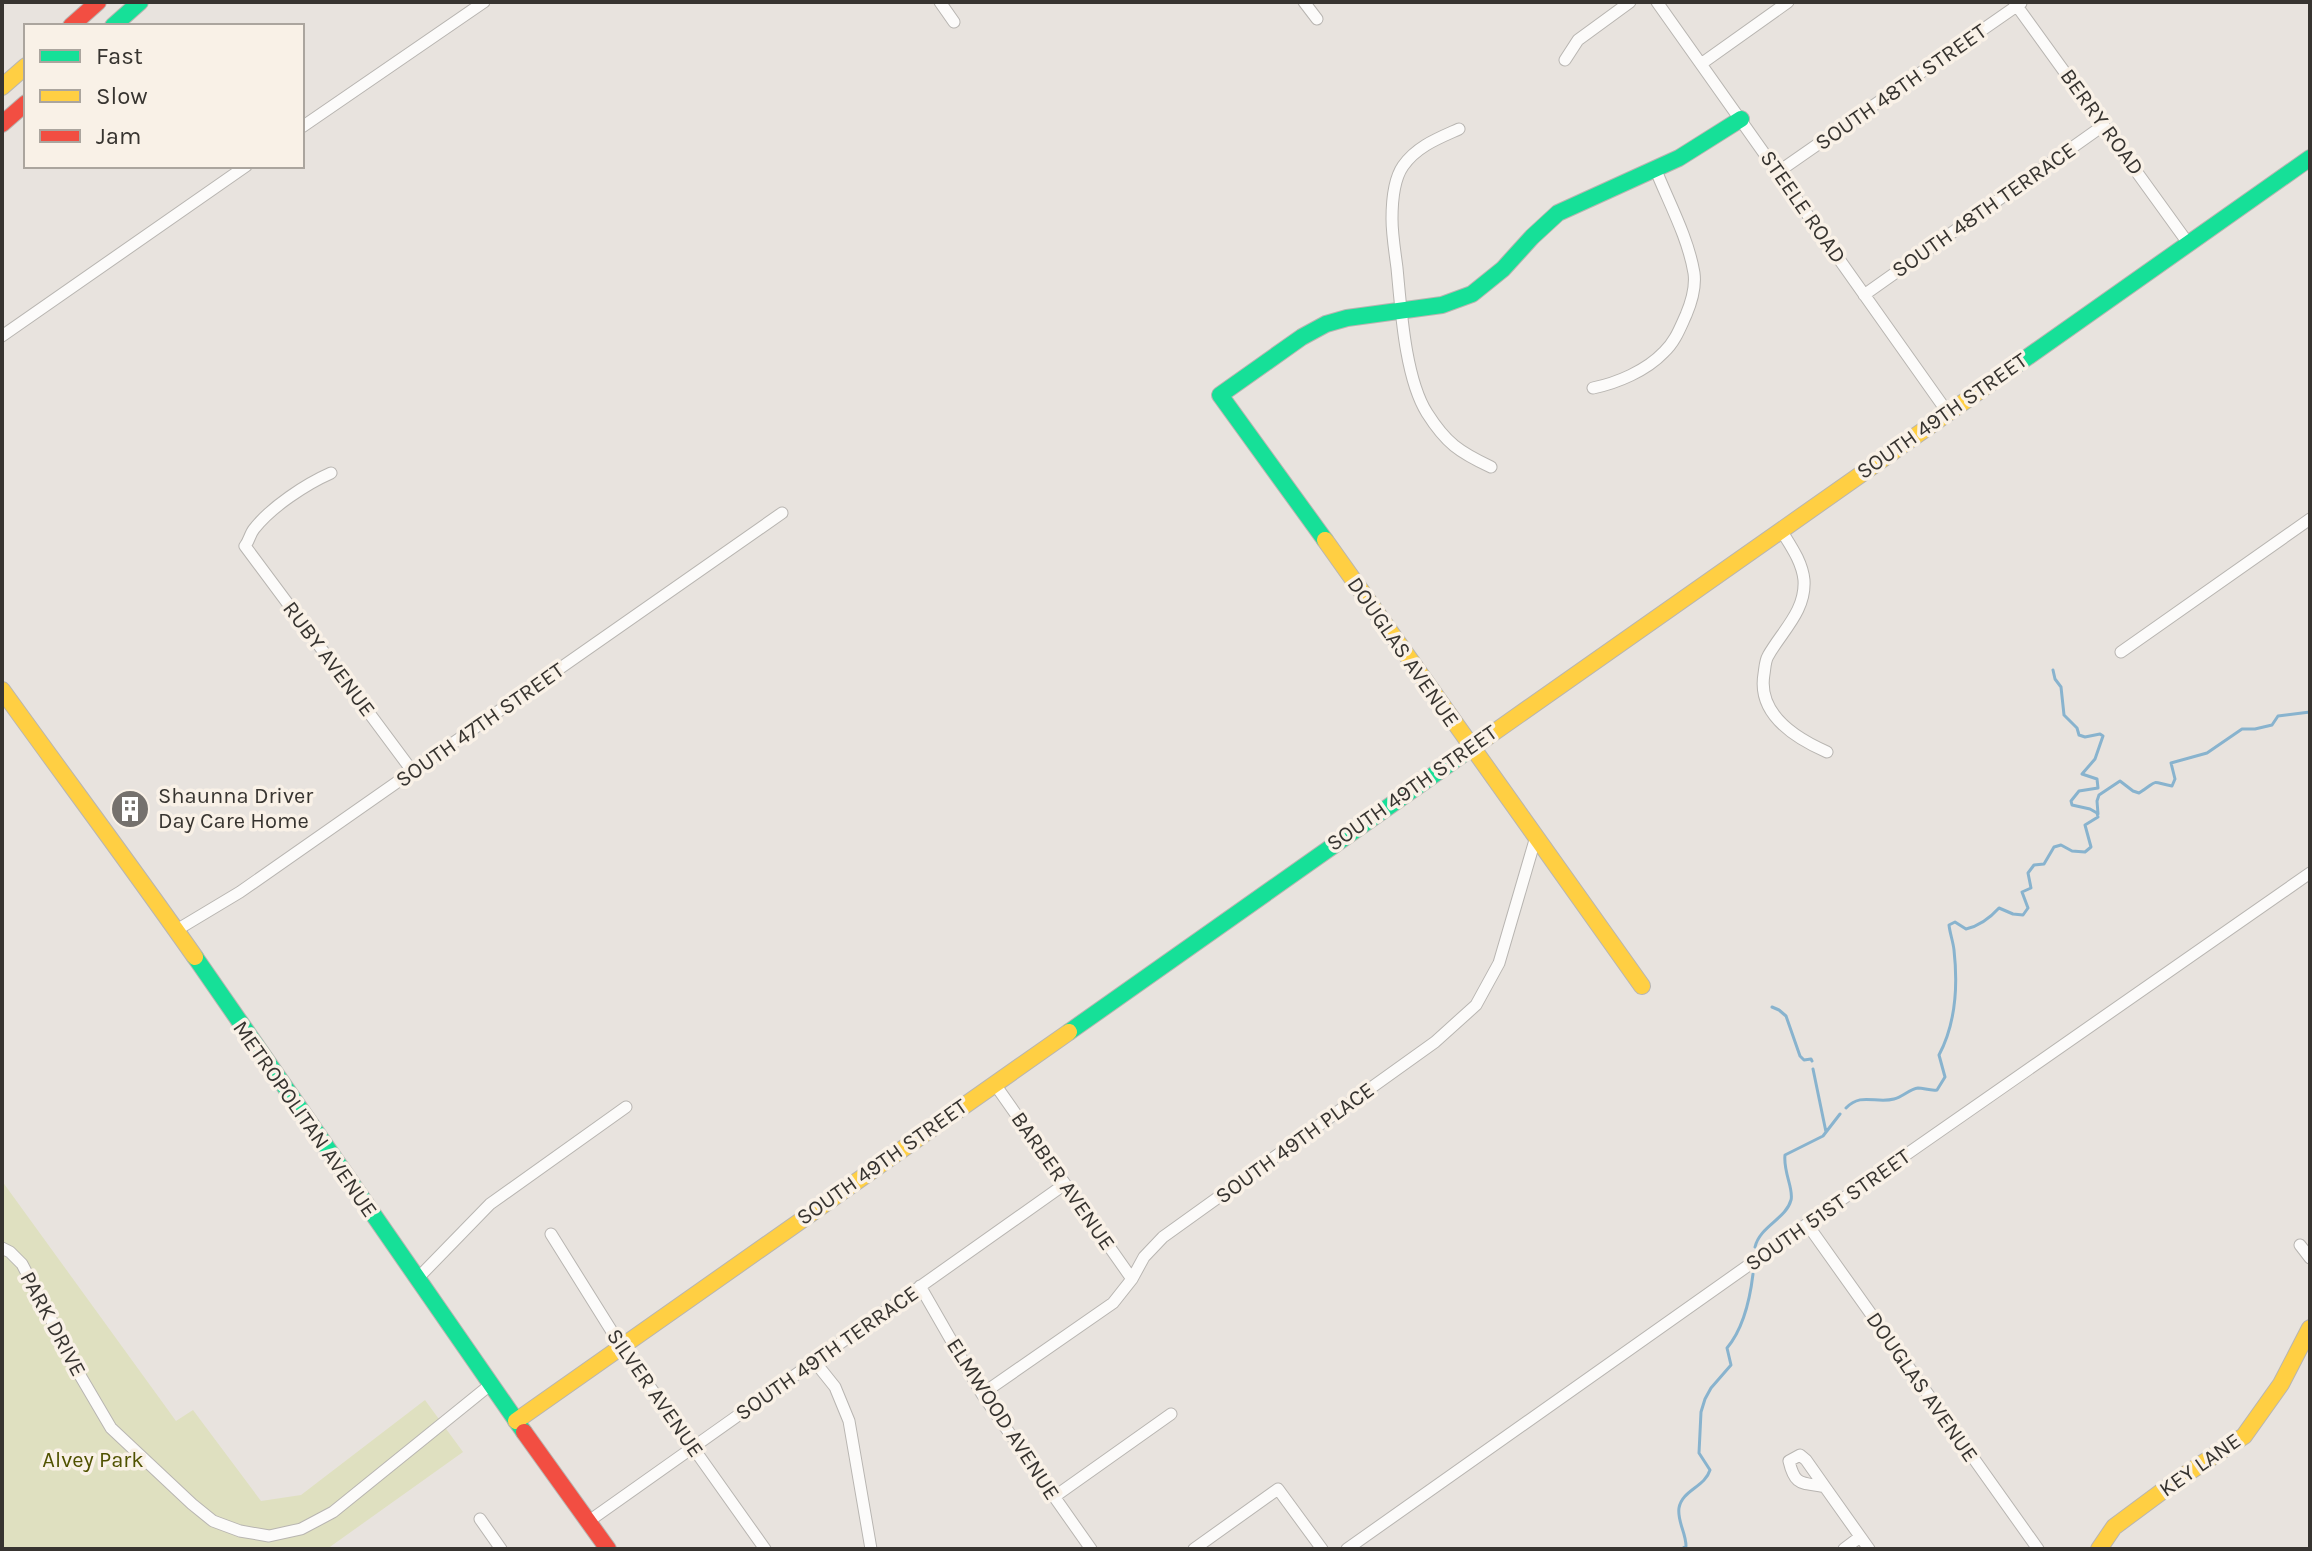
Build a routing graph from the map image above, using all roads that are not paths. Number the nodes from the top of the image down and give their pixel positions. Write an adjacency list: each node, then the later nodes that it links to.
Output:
1 (98, 2): 12 (main road)
2 (140, 2): 13 (main road)
3 (484, 2): 22 (street)
4 (940, 2): 11 (street)
5 (1304, 2): 10 (street)
6 (1630, 2): 14 (street)
7 (1657, 2): 15 (street, STEELE ROAD)
8 (1788, 2): 15 (street)
9 (2018, 3): 21 (street, BERRY ROAD); 27 (street, SOUTH 48TH STREET)
10 (1317, 19)
11 (954, 22)
12 (73, 24)
13 (115, 24)
14 (1565, 60)
15 (1701, 64): 19 (street, STEELE ROAD)
16 (24, 68): 17 (main road)
17 (3, 85)
18 (24, 105): 20 (main road)
19 (1741, 119): 26 (main road); 27 (street, STEELE ROAD)
20 (2, 124)
21 (2104, 125): 28 (street, BERRY ROAD); 29 (street, SOUTH 48TH TERRACE)
22 (304, 126)
23 (1459, 129): 30 (street)
24 (2310, 158): 28 (main road, SOUTH 49TH STREET)
25 (243, 168): 31 (street)
26 (1655, 168): 30 (main road); 32 (street)
27 (1778, 172): 29 (street, STEELE ROAD)
28 (2188, 243): 33 (main road, SOUTH 49TH STREET)
29 (1864, 295): 33 (street, STEELE ROAD)
30 (1401, 312): 34 (street); 41 (main road, DOUGLAS AVENUE)
31 (2, 336)
32 (1593, 388)
33 (1948, 413): 38 (main road, SOUTH 49TH STREET)
34 (1491, 467)
35 (331, 473): 43 (street, RUBY AVENUE)
36 (782, 513): 43 (street, SOUTH 47TH STREET)
37 (2310, 519): 39 (street)
38 (1781, 530): 41 (main road, SOUTH 49TH STREET); 42 (street)
39 (2121, 652)
40 (2, 690): 46 (main road, METROPOLITAN AVENUE)
41 (1470, 748): 44 (main road, DOUGLAS AVENUE); 48 (main road, SOUTH 49TH STREET)
42 (1827, 752)
43 (413, 772): 46 (street, SOUTH 47TH STREET)
44 (1535, 840): 47 (main road, DOUGLAS AVENUE); 57 (street, SOUTH 49TH PLACE)
45 (2310, 873): 51 (street, SOUTH 51ST STREET)
46 (175, 931): 56 (main road, METROPOLITAN AVENUE)
47 (1642, 986)
48 (994, 1083): 50 (street, BARBER AVENUE); 60 (main road, SOUTH 49TH STREET)
49 (626, 1107): 56 (street)
50 (1065, 1184): 57 (street, BARBER AVENUE); 58 (street, SOUTH 49TH TERRACE)
51 (1807, 1224): 79 (street, SOUTH 51ST STREET); 82 (street, DOUGLAS AVENUE)
52 (551, 1234): 60 (street, SILVER AVENUE)
53 (2300, 1245): 55 (street)
54 (2, 1248): 62 (street, PARK DRIVE)
55 (2310, 1258)
56 (417, 1279): 62 (main road, METROPOLITAN AVENUE)
57 (1132, 1279): 63 (street, SOUTH 49TH PLACE)
58 (920, 1286): 61 (street, SOUTH 49TH TERRACE); 63 (street, ELMWOOD AVENUE)
59 (2310, 1328): 83 (main road, KEY LANE)
60 (621, 1346): 65 (main road, SOUTH 49TH STREET); 66 (street, SILVER AVENUE)
61 (815, 1362): 66 (street, SOUTH 49TH TERRACE); 75 (street)
62 (490, 1385): 65 (main road, METROPOLITAN AVENUE)
63 (982, 1394): 68 (street, ELMWOOD AVENUE)
64 (1171, 1414): 68 (street)
65 (516, 1421): 70 (main road, METROPOLITAN AVENUE)
66 (693, 1448): 70 (street, SOUTH 49TH TERRACE); 74 (street, SILVER AVENUE)
67 (1825, 1487): 71 (street)
68 (1054, 1497): 76 (street, ELMWOOD AVENUE)
69 (480, 1519): 72 (street)
70 (589, 1521): 73 (main road, METROPOLITAN AVENUE)
71 (1860, 1537): 80 (street); 81 (street)
72 (501, 1549)
73 (608, 1549)
74 (765, 1549)
75 (871, 1549)
76 (1091, 1549)
77 (1194, 1549): 78 (street)
78 (1322, 1549)
79 (1347, 1549)
80 (1844, 1549)
81 (1869, 1549)
82 (2038, 1549)
83 (2099, 1549)

